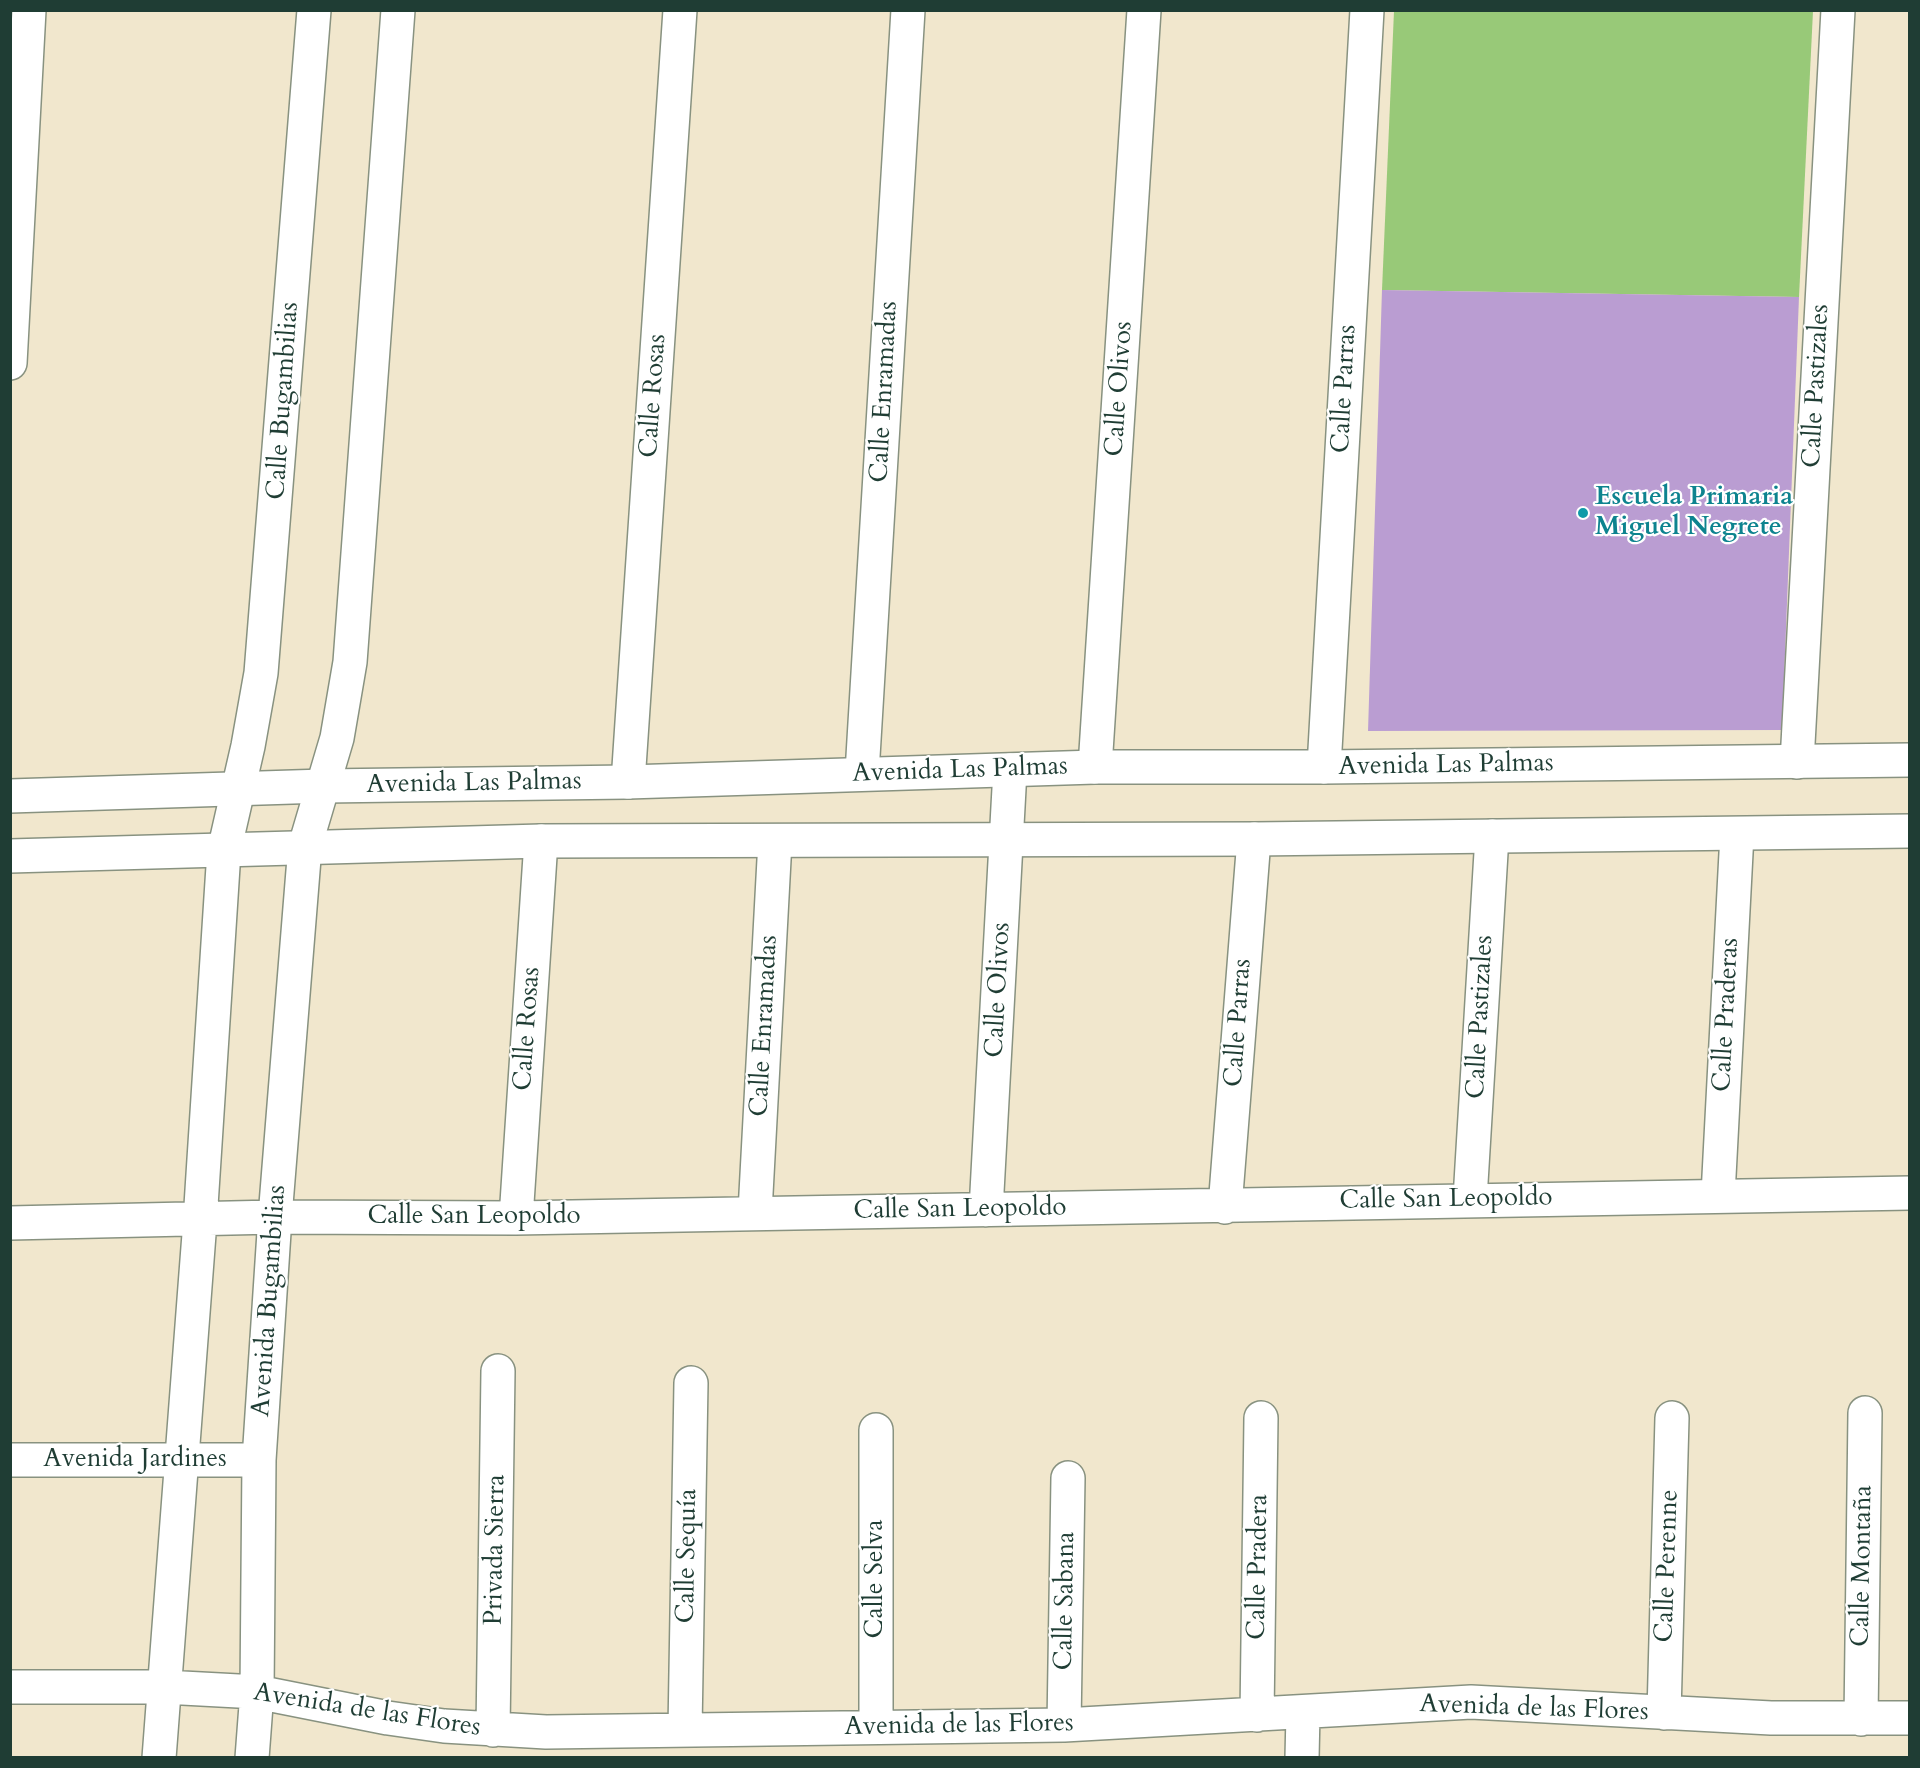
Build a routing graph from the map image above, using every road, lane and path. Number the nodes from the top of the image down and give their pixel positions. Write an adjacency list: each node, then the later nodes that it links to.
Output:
1 (29, 10): 9 (street)
2 (314, 10): 18 (street, Calle Bugambilias)
3 (398, 10): 17 (street)
4 (680, 10): 16 (street, Calle Rosas)
5 (908, 10): 15 (street, Calle Enramadas)
6 (1144, 10): 12 (street, Calle Olivos)
7 (1367, 10): 13 (street, Calle Parras)
8 (1838, 10): 11 (street, Calle Pastizales)
9 (10, 363)
10 (1910, 760): 11 (street, Avenida Las Palmas)
11 (1797, 762): 13 (street, Avenida Las Palmas)
12 (1095, 767): 13 (street, Avenida Las Palmas); 14 (street, Avenida Las Palmas)
13 (1324, 768)
14 (1011, 770): 15 (street, Avenida Las Palmas); 23 (street, Calle Olivos)
15 (862, 773): 16 (street, Avenida Las Palmas)
16 (628, 782): 17 (street, Avenida Las Palmas)
17 (324, 786): 18 (street, Avenida Las Palmas); 27 (street, Avenida Bugambilias)
18 (237, 789): 19 (street, Avenida Las Palmas); 28 (street, Calle Bugambilias)
19 (10, 796)
20 (1910, 831): 21 (street)
21 (1737, 834): 22 (street); 31 (street, Calle Praderas)
22 (1492, 836): 24 (street); 32 (street, Calle Pastizales)
23 (1008, 838): 24 (street); 25 (street); 34 (street, Calle Olivos)
24 (1254, 839): 33 (street, Calle Parras)
25 (775, 840): 26 (street); 35 (street, Calle Enramadas)
26 (541, 841): 27 (street); 37 (street, Calle Rosas)
27 (305, 846): 28 (street); 36 (street, Avenida Bugambilias)
28 (224, 851): 29 (street); 38 (street)
29 (10, 856)
30 (1910, 1193): 31 (street, Calle San Leopoldo)
31 (1718, 1195): 32 (street, Calle San Leopoldo)
32 (1470, 1199): 33 (street, Calle San Leopoldo)
33 (1225, 1207): 34 (street, Calle San Leopoldo)
34 (986, 1210): 35 (street, Calle San Leopoldo)
35 (755, 1212): 37 (street, Calle San Leopoldo)
36 (275, 1217): 37 (street, Calle San Leopoldo); 38 (street, Calle San Leopoldo); 48 (street, Avenida Bugambilias)
37 (516, 1218)
38 (200, 1221): 39 (street, Calle San Leopoldo); 47 (street)
39 (10, 1223)
40 (498, 1371): 61 (street, Privada Sierra)
41 (691, 1383): 60 (street, Calle Sequía)
42 (1865, 1413): 56 (street, Calle Montaña)
43 (1260, 1418): 55 (street, Calle Pradera)
44 (1672, 1418): 54 (street, Calle Perenne)
45 (876, 1430): 59 (street, Calle Selva)
46 (10, 1460): 47 (street, Avenida Jardines)
47 (182, 1460): 48 (street, Avenida Jardines); 51 (street)
48 (260, 1460): 52 (street, Avenida Bugambilias)
49 (1068, 1478): 58 (street, Calle Sabana)
50 (10, 1687): 51 (street, Avenida de las Flores)
51 (164, 1687): 52 (street, Avenida de las Flores); 62 (street)
52 (257, 1692): 61 (street, Avenida de las Flores); 63 (street, Avenida Bugambilias)
53 (1303, 1713): 54 (street, Avenida de las Flores); 55 (street, Avenida de las Flores); 64 (street)
54 (1664, 1713): 56 (street, Avenida de las Flores)
55 (1257, 1715): 58 (street, Avenida de las Flores)
56 (1861, 1719): 57 (street, Avenida de las Flores)
57 (1910, 1719)
58 (1064, 1725): 59 (street, Avenida de las Flores)
59 (876, 1727): 60 (street, Avenida de las Flores)
60 (685, 1729): 61 (street, Avenida de las Flores)
61 (493, 1730)
62 (159, 1758)
63 (252, 1758)
64 (1302, 1758)

